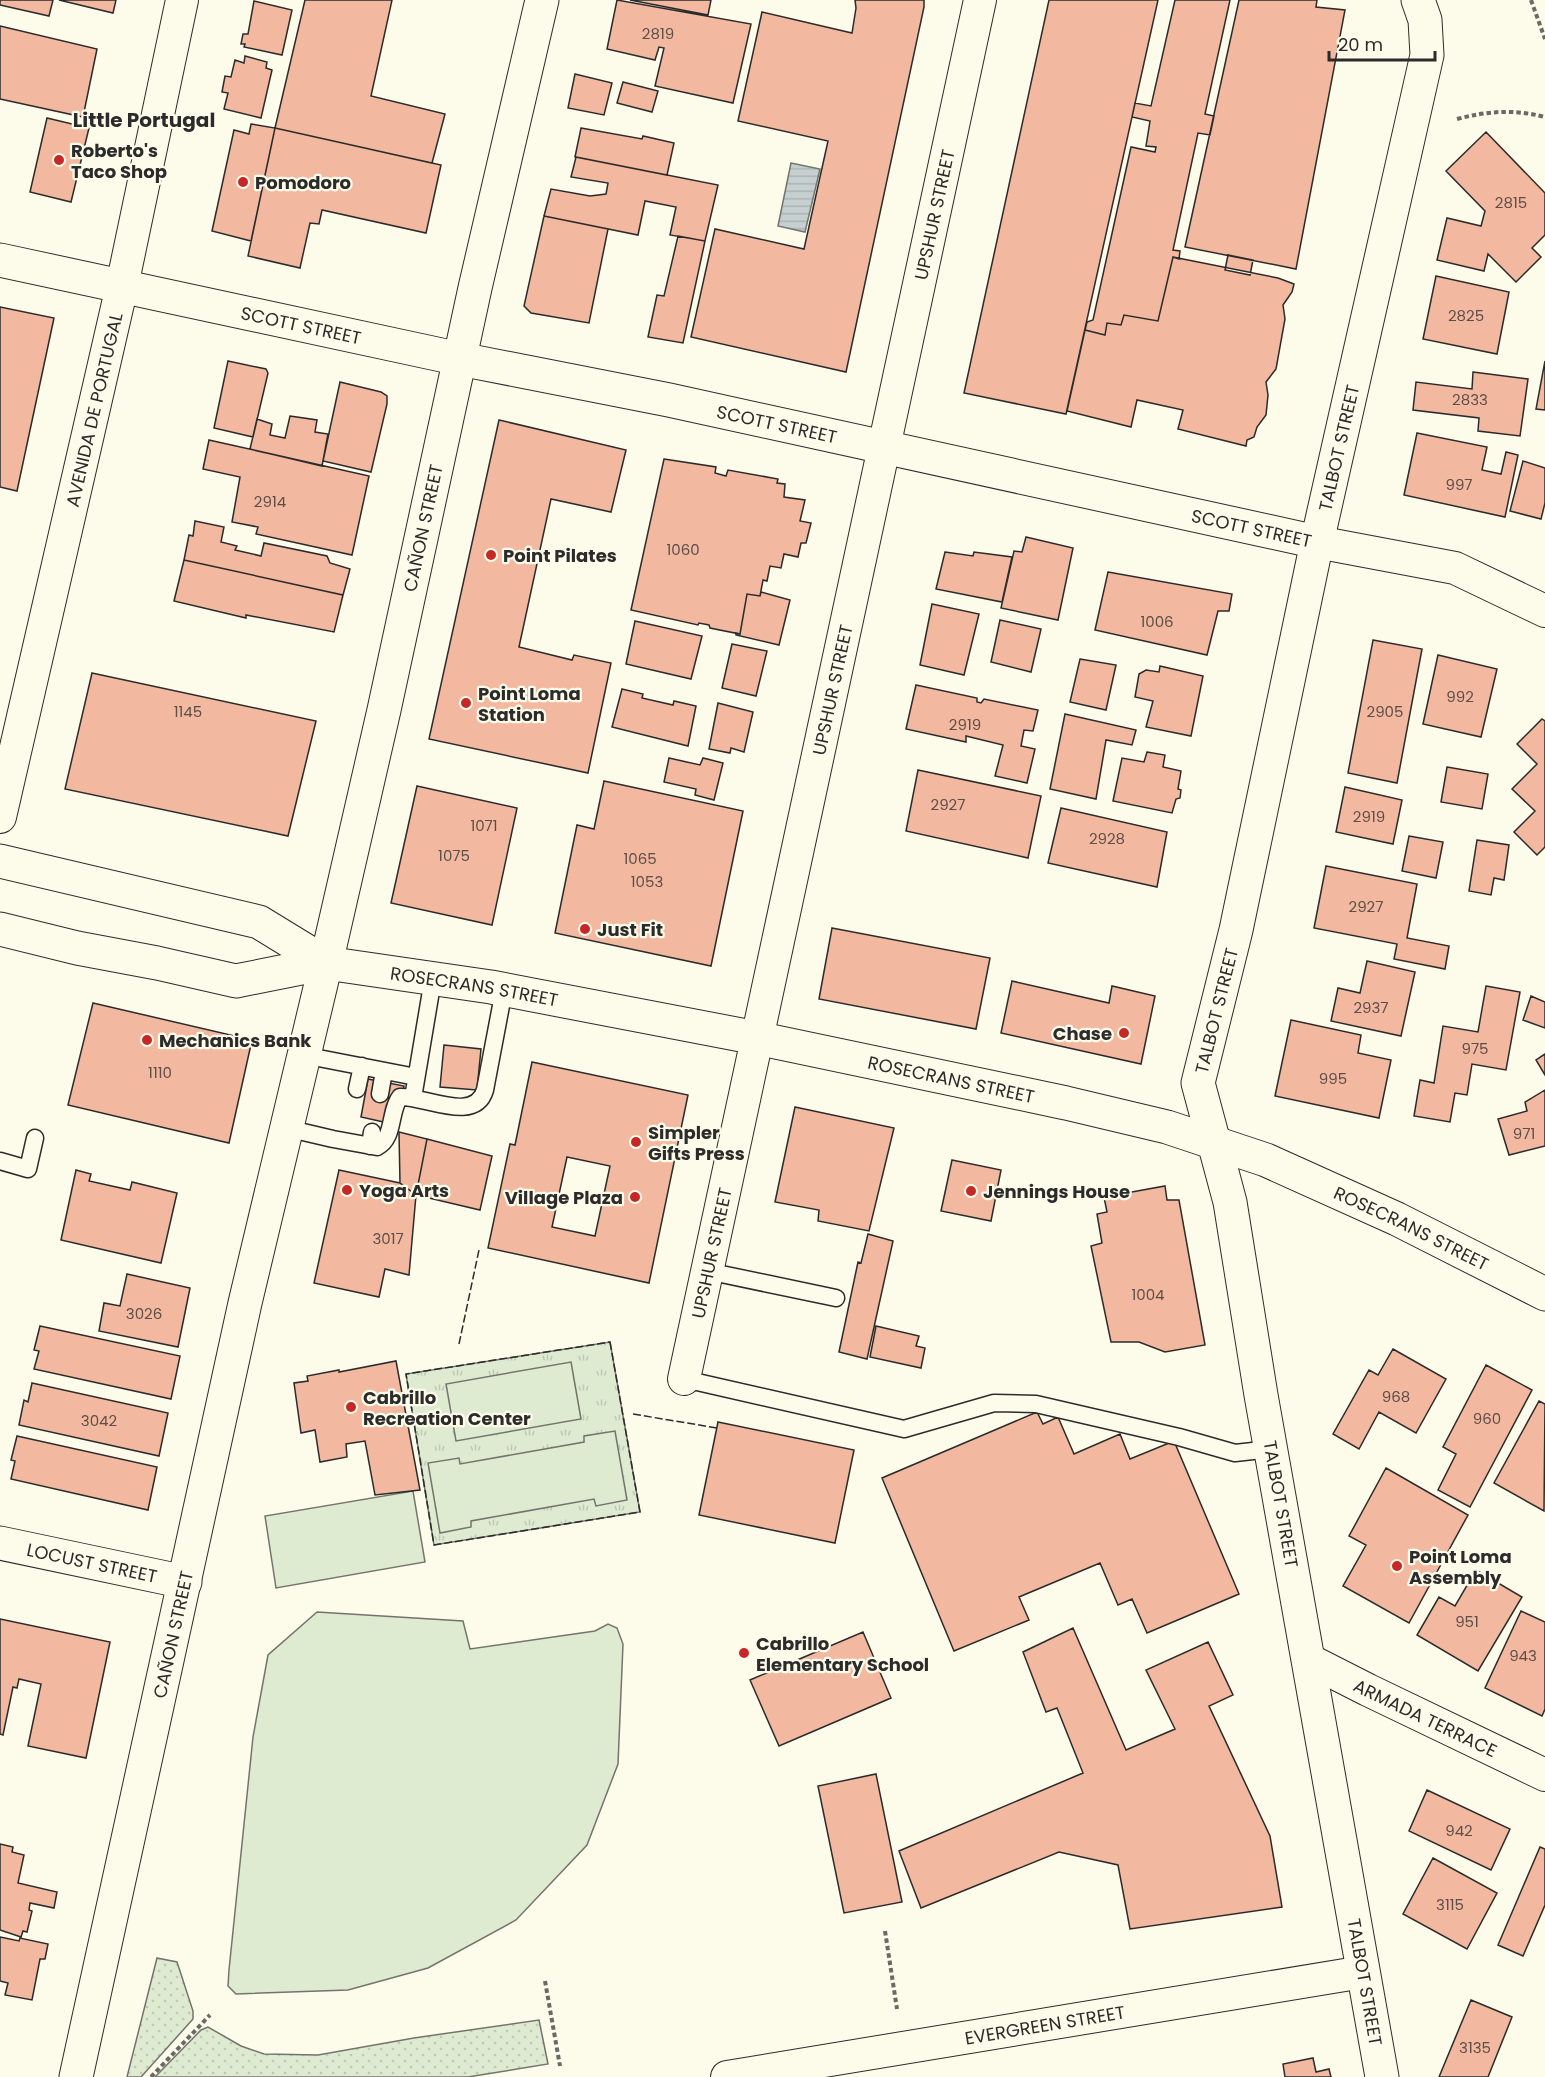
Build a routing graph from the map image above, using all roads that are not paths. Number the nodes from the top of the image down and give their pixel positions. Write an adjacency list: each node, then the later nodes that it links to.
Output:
1 (182, 0): 6 (street, AVENIDA DE PORTUGAL)
2 (542, 0): 7 (main road, CAÑON STREET)
3 (980, 0): 8 (street, UPSHUR STREET)
4 (1418, 0): 9 (main road, TALBOT STREET)
5 (0, 260): 6 (main road, SCOTT STREET)
6 (122, 286): 7 (main road, SCOTT STREET); 11 (street, AVENIDA DE PORTUGAL)
7 (460, 359): 8 (main road, SCOTT STREET); 14 (main road, CAÑON STREET)
8 (884, 447): 9 (main road, SCOTT STREET); 17 (street, UPSHUR STREET)
9 (1317, 542): 10 (street, SCOTT STREET); 27 (main road, TALBOT STREET)
10 (1545, 611)
11 (0, 817)
12 (0, 861): 14 (main road, ROSECRANS STREET)
13 (0, 929): 14 (main road, ROSECRANS STREET)
14 (326, 963): 15 (main road, ROSECRANS STREET); 18 (main road, CAÑON STREET)
15 (433, 979): 16 (main road, ROSECRANS STREET); 21 (lane)
16 (504, 990): 17 (main road, ROSECRANS STREET); 24 (lane)
17 (758, 1038): 27 (main road, ROSECRANS STREET); 29 (street, UPSHUR STREET)
18 (303, 1055): 19 (lane); 25 (main road, CAÑON STREET)
19 (362, 1066): 20 (lane); 22 (lane)
20 (384, 1071): 21 (lane); 23 (lane)
21 (417, 1077): 24 (lane)
22 (357, 1089)
23 (380, 1094)
24 (413, 1098): 25 (lane)
25 (286, 1128): 35 (main road, CAÑON STREET)
26 (35, 1138): 28 (lane)
27 (1215, 1142): 30 (main road, ROSECRANS STREET); 33 (main road, TALBOT STREET)
28 (0, 1161)
29 (707, 1270): 31 (lane); 32 (street, UPSHUR STREET)
30 (1545, 1294)
31 (836, 1298)
32 (684, 1379): 33 (lane)
33 (1271, 1449): 36 (main road, TALBOT STREET)
34 (0, 1543): 35 (main road, LOCUST STREET)
35 (185, 1582): 39 (main road, CAÑON STREET)
36 (1309, 1660): 37 (street, ARMADA TERRACE); 38 (main road, TALBOT STREET)
37 (1545, 1775)
38 (1363, 1972): 40 (street, EVERGREEN STREET); 41 (main road, TALBOT STREET)
39 (76, 2077)
40 (727, 2077)
41 (1382, 2077)

